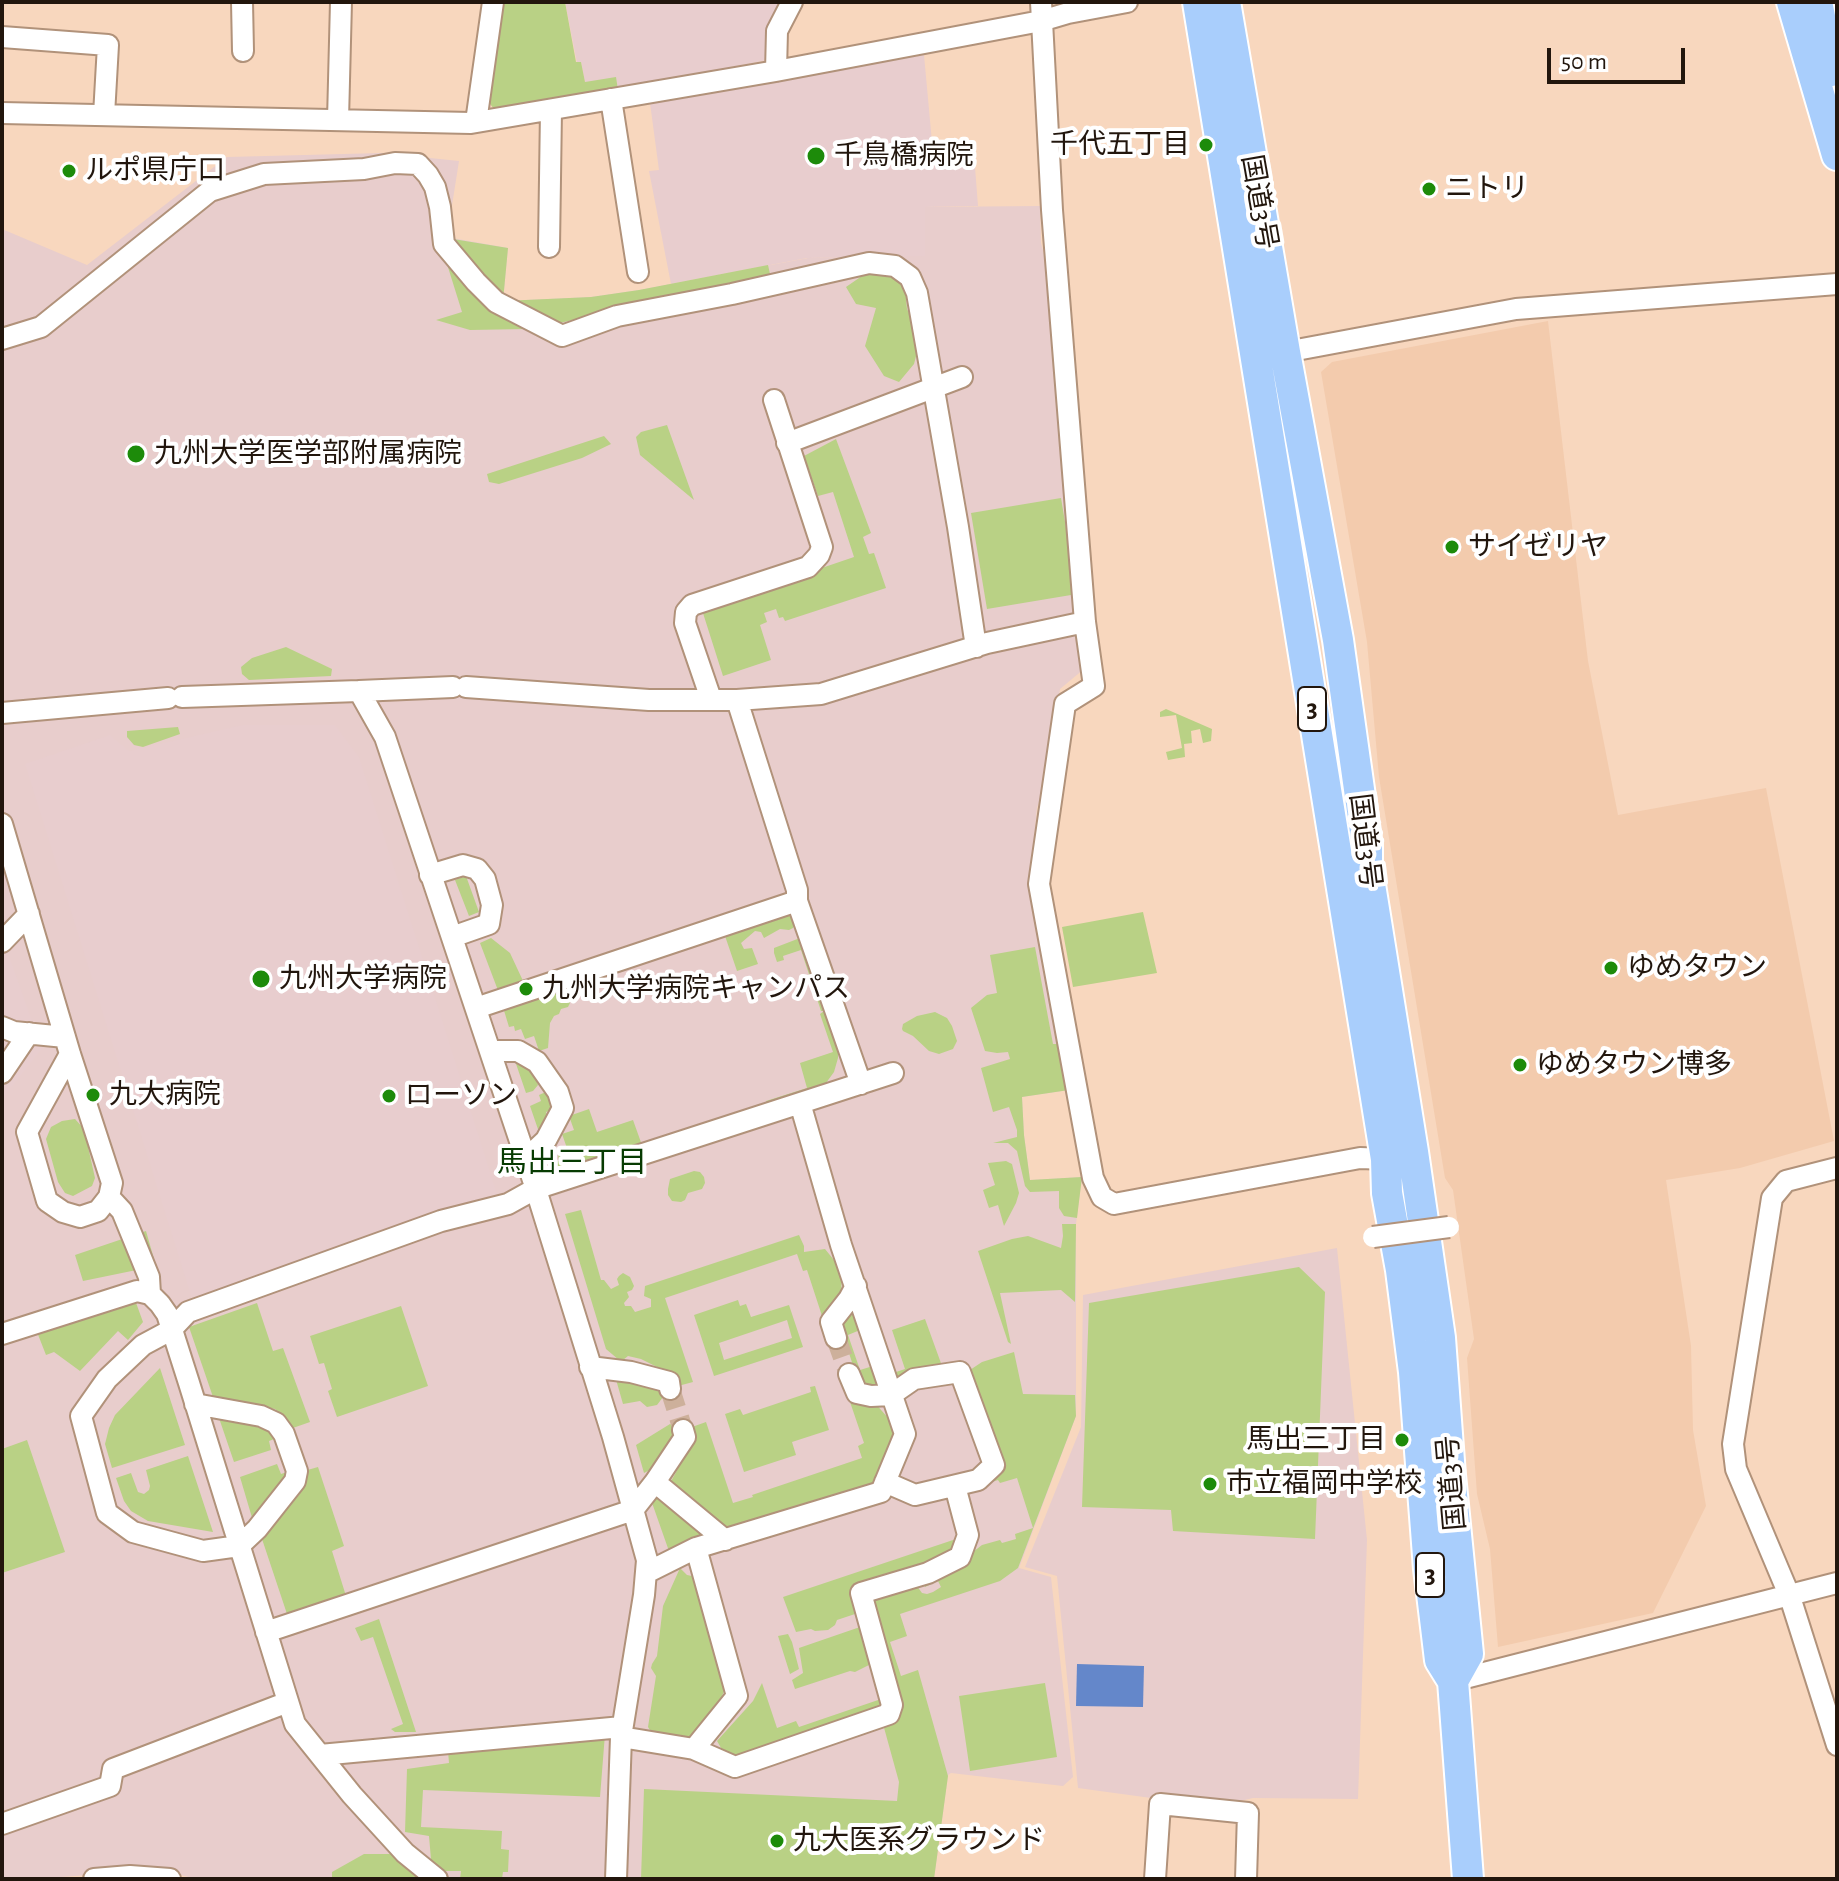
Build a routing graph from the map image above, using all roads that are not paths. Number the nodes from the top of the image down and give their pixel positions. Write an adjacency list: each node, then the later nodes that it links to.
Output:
1 (242, 2): 14 (street)
2 (341, 2): 22 (street)
3 (493, 2): 23 (street)
4 (792, 2): 16 (street)
5 (1127, 2): 12 (street)
6 (1198, 2): 31 (highway, 国道3号 / 3)
7 (1225, 2): 30 (highway, 国道3号 / 3)
8 (1792, 2): 25 (highway)
9 (1799, 2): 24 (highway)
10 (1817, 2): 17 (highway)
11 (1825, 2): 15 (highway)
12 (1041, 12): 16 (street); 36 (street)
13 (2, 37): 21 (street)
14 (243, 51)
15 (1837, 56)
16 (776, 71): 18 (street)
17 (1837, 97)
18 (611, 99): 19 (street); 27 (street)
19 (551, 110): 23 (street); 26 (street)
20 (2, 113): 21 (street)
21 (104, 115): 22 (street)
22 (338, 120): 23 (street)
23 (476, 122)
24 (1837, 122)
25 (1837, 155)
26 (549, 247)
27 (638, 272)
28 (1837, 284): 30 (street)
29 (2, 339): 33 (street)
30 (1285, 352): 31 (street); 85 (highway, 国道3号 / 3)
31 (1255, 358): 57 (highway, 国道3号 / 3)
32 (962, 377): 33 (street)
33 (933, 388): 35 (street); 37 (street)
34 (774, 400): 35 (street)
35 (787, 443): 39 (street)
36 (1085, 622): 37 (street); 57 (street)
37 (976, 647): 40 (street)
38 (359, 691): 39 (street); 41 (street); 43 (street)
39 (711, 699): 40 (street)
40 (737, 700): 44 (street)
41 (2, 713)
42 (2, 824): 45 (street)
43 (430, 875): 46 (street); 46 (street)
44 (797, 901): 47 (street); 54 (street)
45 (12, 926): 50 (street)
46 (452, 937): 47 (street)
47 (476, 1008): 51 (street)
48 (2, 1027): 49 (street)
49 (29, 1033): 50 (street); 52 (street)
50 (67, 1046): 60 (street); 60 (street)
51 (490, 1051): 56 (street); 56 (street)
52 (2, 1073)
53 (893, 1073): 54 (street)
54 (861, 1084): 55 (street)
55 (800, 1103): 59 (street); 63 (street)
56 (526, 1159): 59 (street)
57 (1386, 1159): 85 (highway, 国道3号 / 3)
58 (1837, 1168): 83 (street)
59 (535, 1189): 65 (street); 68 (street)
60 (109, 1197): 64 (street)
61 (1449, 1227): 62 (street, bridge)
62 (1373, 1237)
63 (856, 1286): 67 (street); 71 (street)
64 (150, 1294): 65 (street); 66 (street)
65 (171, 1330): 72 (street); 79 (street)
66 (2, 1334)
67 (836, 1338)
68 (590, 1367): 70 (street); 77 (street)
69 (849, 1374): 71 (street)
70 (670, 1389)
71 (891, 1395): 75 (street); 76 (street)
72 (195, 1404): 79 (street); 79 (street)
73 (683, 1430): 74 (street)
74 (655, 1482): 77 (street); 78 (street)
75 (885, 1482): 76 (street); 78 (street)
76 (955, 1486): 89 (street)
77 (633, 1510): 81 (street); 84 (street)
78 (725, 1540): 80 (street)
79 (239, 1546): 84 (street)
80 (696, 1548): 81 (street); 89 (street)
81 (646, 1573): 87 (street)
82 (1837, 1583): 83 (street)
83 (1790, 1597): 85 (street); 88 (street)
84 (266, 1632): 86 (street)
85 (1453, 1681): 99 (highway, 国道3号 / 3)
86 (288, 1702): 90 (street); 91 (street)
87 (622, 1732): 89 (street); 90 (street); 96 (street)
88 (1837, 1745)
89 (694, 1749)
90 (320, 1755): 95 (street)
91 (2, 1824)
92 (120, 1878): 93 (street); 94 (street)
93 (94, 1879)
94 (170, 1879)
95 (437, 1879)
96 (616, 1879)
97 (1155, 1879): 98 (street)
98 (1246, 1879)
99 (1468, 1879)

